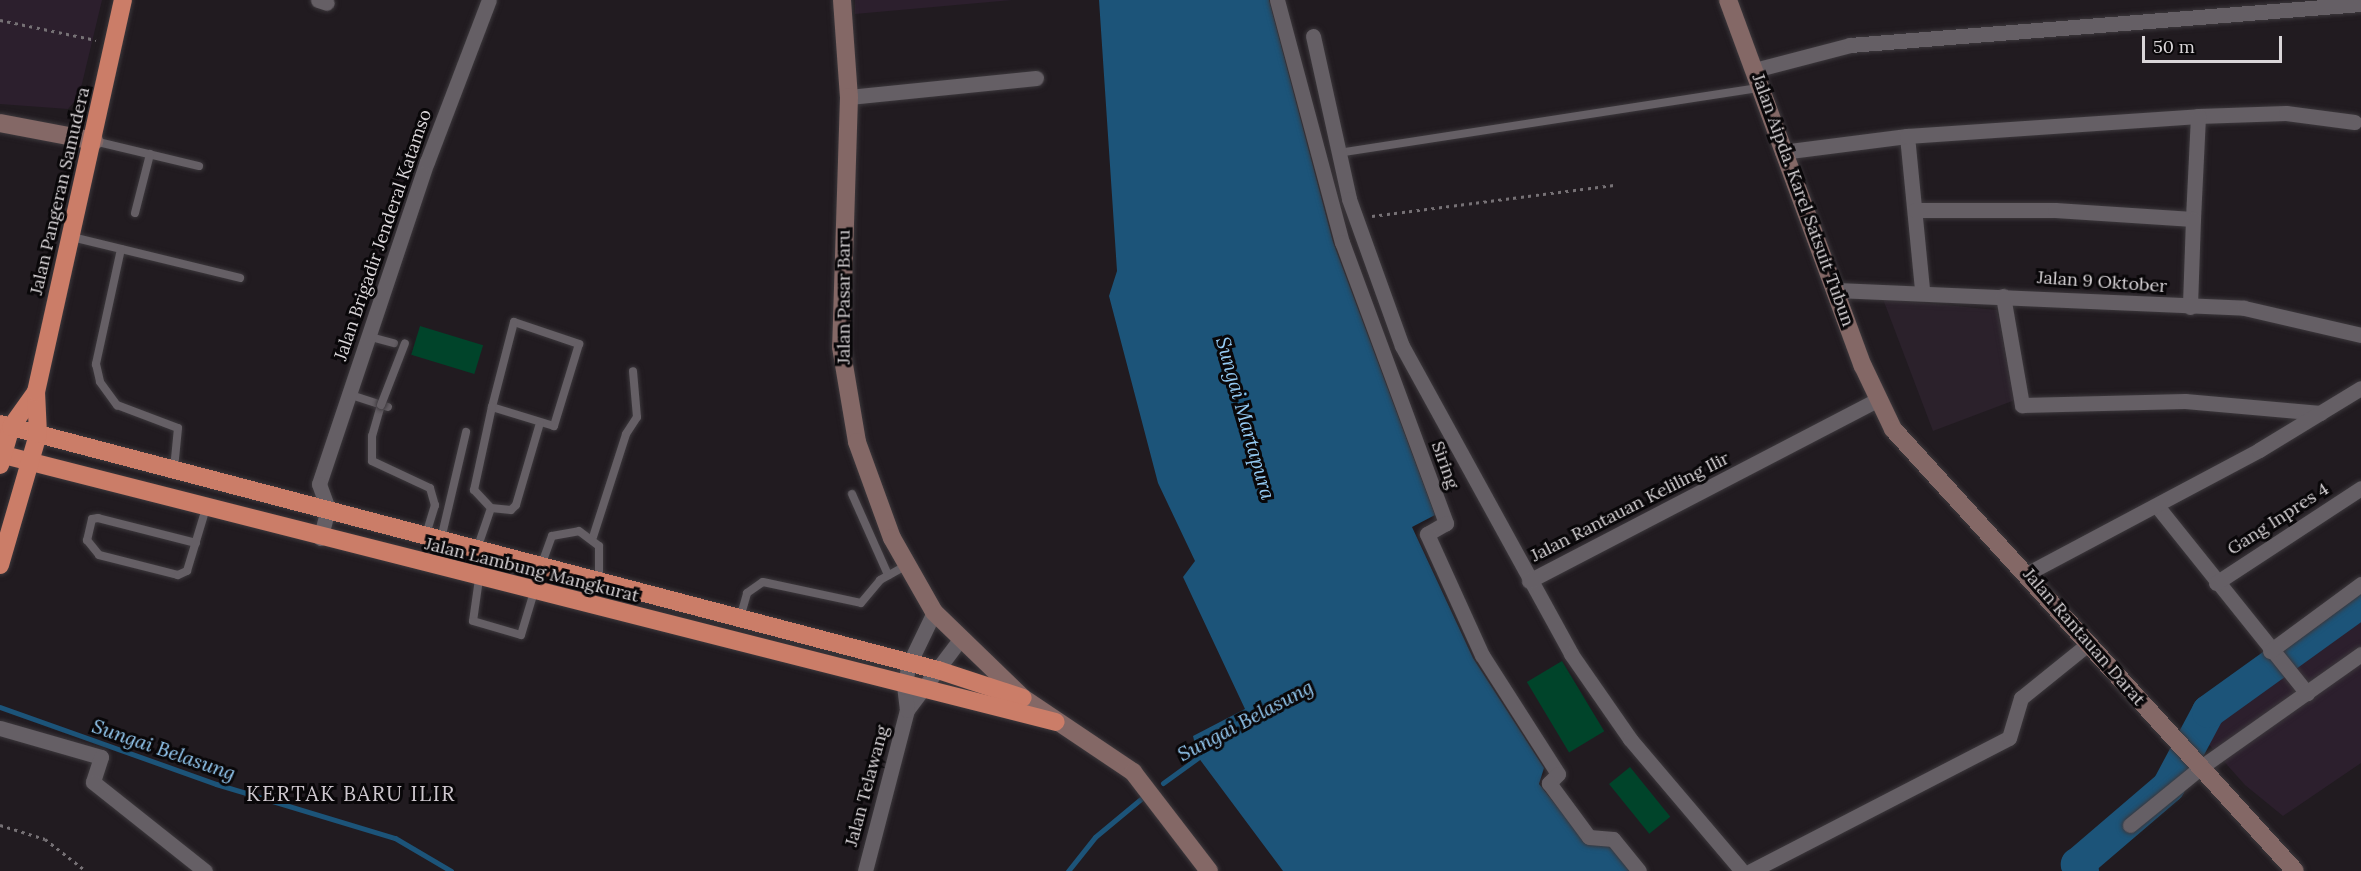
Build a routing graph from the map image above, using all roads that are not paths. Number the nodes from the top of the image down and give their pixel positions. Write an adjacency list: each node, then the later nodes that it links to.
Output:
1 (123, 0): 16 (highway, Jalan Pangeran Samudera)
2 (491, 0): 32 (street, Jalan Brigadir Jenderal Katamso)
3 (842, 0): 11 (main road, Jalan Pasar Baru)
4 (1277, 0): 95 (street, Siring)
5 (1728, 0): 8 (main road, Jalan Aipda. Karel Satsuit Tubun)
6 (2361, 4): 8 (street)
7 (1313, 36): 18 (street)
8 (1754, 70): 10 (main road, Jalan Aipda. Karel Satsuit Tubun)
9 (1036, 78): 11 (street)
10 (1759, 88): 17 (main road, Jalan Aipda. Karel Satsuit Tubun); 18 (lane)
11 (849, 97): 65 (main road, Jalan Pasar Baru)
12 (2198, 116): 13 (street); 15 (street); 23 (street)
13 (2354, 122)
14 (0, 123): 16 (main road)
15 (1907, 136): 17 (street); 21 (street)
16 (94, 141): 19 (lane); 24 (highway, Jalan Pangeran Samudera)
17 (1782, 152): 27 (main road, Jalan Aipda. Karel Satsuit Tubun)
18 (1338, 153): 71 (street)
19 (150, 154): 20 (lane); 22 (lane)
20 (199, 166)
21 (1915, 210): 23 (street); 28 (street)
22 (135, 213)
23 (2193, 219): 30 (street)
24 (72, 237): 25 (lane); 37 (highway, Jalan Pangeran Samudera)
25 (121, 249): 26 (lane); 49 (lane)
26 (240, 278)
27 (1838, 290): 28 (street, Jalan 9 Oktober); 39 (main road, Jalan Aipda. Karel Satsuit Tubun)
28 (1922, 290): 29 (street, Jalan 9 Oktober)
29 (2003, 296): 30 (street, Jalan 9 Oktober); 42 (street)
30 (2190, 308): 31 (street, Jalan 9 Oktober)
31 (2361, 335)
32 (367, 336): 33 (lane); 38 (street, Jalan Brigadir Jenderal Katamso)
33 (394, 343)
34 (407, 344): 40 (lane, bridge)
35 (633, 371): 60 (lane)
36 (2361, 388): 42 (street)
37 (36, 392): 44 (highway, Jalan Pangeran Samudera); 46 (highway, Jalan Pangeran Samudera)
38 (348, 394): 40 (lane); 50 (street, Jalan Brigadir Jenderal Katamso)
39 (1877, 400): 67 (main road, Jalan Rantauan Darat); 71 (street, Jalan Rantauan Keliling Ilir)
40 (385, 406): 59 (lane)
41 (492, 407): 43 (lane); 43 (lane); 56 (lane)
42 (2320, 412): 54 (street)
43 (540, 423): 56 (lane)
44 (5, 425): 46 (highway, Jalan Lambung Mangkurat); 47 (highway, Jalan Pangeran Samudera)
45 (466, 432): 59 (lane)
46 (38, 434): 48 (highway, Jalan Pangeran Samudera); 49 (highway, Jalan Lambung Mangkurat)
47 (1, 459): 48 (highway, Jalan Lambung Mangkurat)
48 (29, 462): 55 (highway, Jalan Lambung Mangkurat); 64 (highway, Jalan Pangeran Samudera)
49 (174, 469): 53 (highway, Jalan Lambung Mangkurat)
50 (319, 484): 53 (street); 57 (street)
51 (2361, 488): 72 (street, Gang Inpres 4)
52 (852, 494): 68 (lane)
53 (297, 501): 57 (highway, Jalan Lambung Mangkurat); 58 (highway)
54 (2157, 506): 67 (street); 72 (street)
55 (206, 508): 58 (highway, Jalan Lambung Mangkurat); 62 (lane)
56 (491, 508): 63 (lane)
57 (328, 509): 59 (highway, Jalan Lambung Mangkurat); 61 (street)
58 (289, 529): 61 (highway, Jalan Lambung Mangkurat)
59 (433, 537): 63 (highway, Jalan Lambung Mangkurat)
60 (593, 537): 66 (lane); 70 (lane)
61 (320, 538): 69 (highway, Jalan Lambung Mangkurat)
62 (196, 543): 62 (lane)
63 (477, 549): 66 (highway, Jalan Lambung Mangkurat)
64 (0, 565)
65 (907, 565): 68 (lane); 75 (main road, Jalan Pasar Baru)
66 (541, 566): 70 (highway, Jalan Lambung Mangkurat); 74 (highway)
67 (2028, 573): 78 (main road, Jalan Rantauan Darat)
68 (888, 575): 76 (lane)
69 (479, 579): 74 (highway, Jalan Lambung Mangkurat); 74 (lane)
70 (598, 581): 76 (highway, Jalan Lambung Mangkurat)
71 (1528, 581): 96 (street, Jalan Rantauan Keliling Ilir)
72 (2216, 583): 79 (street)
73 (2361, 584): 79 (street)
74 (534, 592): 83 (highway, Jalan Lambung Mangkurat)
75 (934, 612): 77 (main road, Jalan Pasar Baru); 81 (street, Jalan Telawang)
76 (740, 619): 81 (highway, Jalan Lambung Mangkurat)
77 (961, 638): 82 (street, Jalan Telawang); 86 (main road, Jalan Pasar Baru)
78 (2088, 644): 90 (main road, Jalan Rantauan Darat); 97 (street)
79 (2272, 654): 85 (street)
80 (2361, 654): 85 (street)
81 (909, 664): 82 (highway, Jalan Lambung Mangkurat); 83 (street, Jalan Telawang)
82 (938, 670): 84 (street, Jalan Telawang); 86 (highway, Jalan Lambung Mangkurat)
83 (904, 687): 84 (highway, Jalan Lambung Mangkurat); 87 (street, Jalan Telawang)
84 (923, 692): 87 (street, Jalan Telawang); 88 (highway, Jalan Lambung Mangkurat)
85 (2307, 693): 90 (street)
86 (1023, 698): 88 (main road, Jalan Pasar Baru)
87 (907, 710): 94 (street, Jalan Telawang)
88 (1056, 722): 92 (main road, Jalan Pasar Baru)
89 (0, 728): 93 (street)
90 (2198, 764): 91 (street); 98 (main road, Jalan Rantauan Darat)
91 (2130, 825)
92 (1207, 870)
93 (205, 871)
94 (865, 871)
95 (1639, 871)
96 (1742, 871)
97 (1751, 871)
98 (2295, 871)

